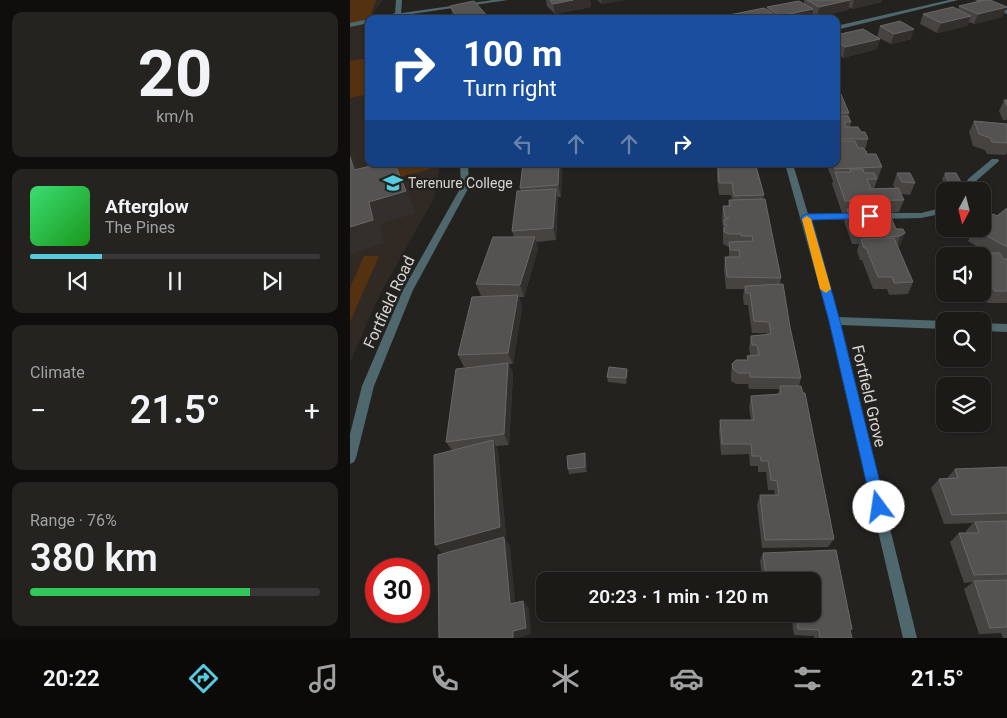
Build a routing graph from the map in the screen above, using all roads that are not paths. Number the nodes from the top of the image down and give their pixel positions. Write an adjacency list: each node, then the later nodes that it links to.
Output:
1 (399, 0): 6 (street)
2 (505, 0): 7 (street)
3 (955, 0): 10 (street)
4 (978, 0): 5 (street)
5 (1007, 12)
6 (399, 15)
7 (406, 15)
8 (365, 22): 9 (street)
9 (350, 25)
10 (840, 27)
11 (995, 161): 14 (street)
12 (464, 167): 21 (street, Fortfield Road)
13 (790, 167): 16 (street, Fortfield Grove)
14 (971, 182)
15 (936, 213): 16 (street)
16 (806, 217): 17 (street, Fortfield Grove)
17 (834, 321): 18 (street); 22 (street, Fortfield Grove)
18 (936, 325)
19 (991, 327): 20 (street)
20 (1007, 328)
21 (350, 458)
22 (910, 638)

